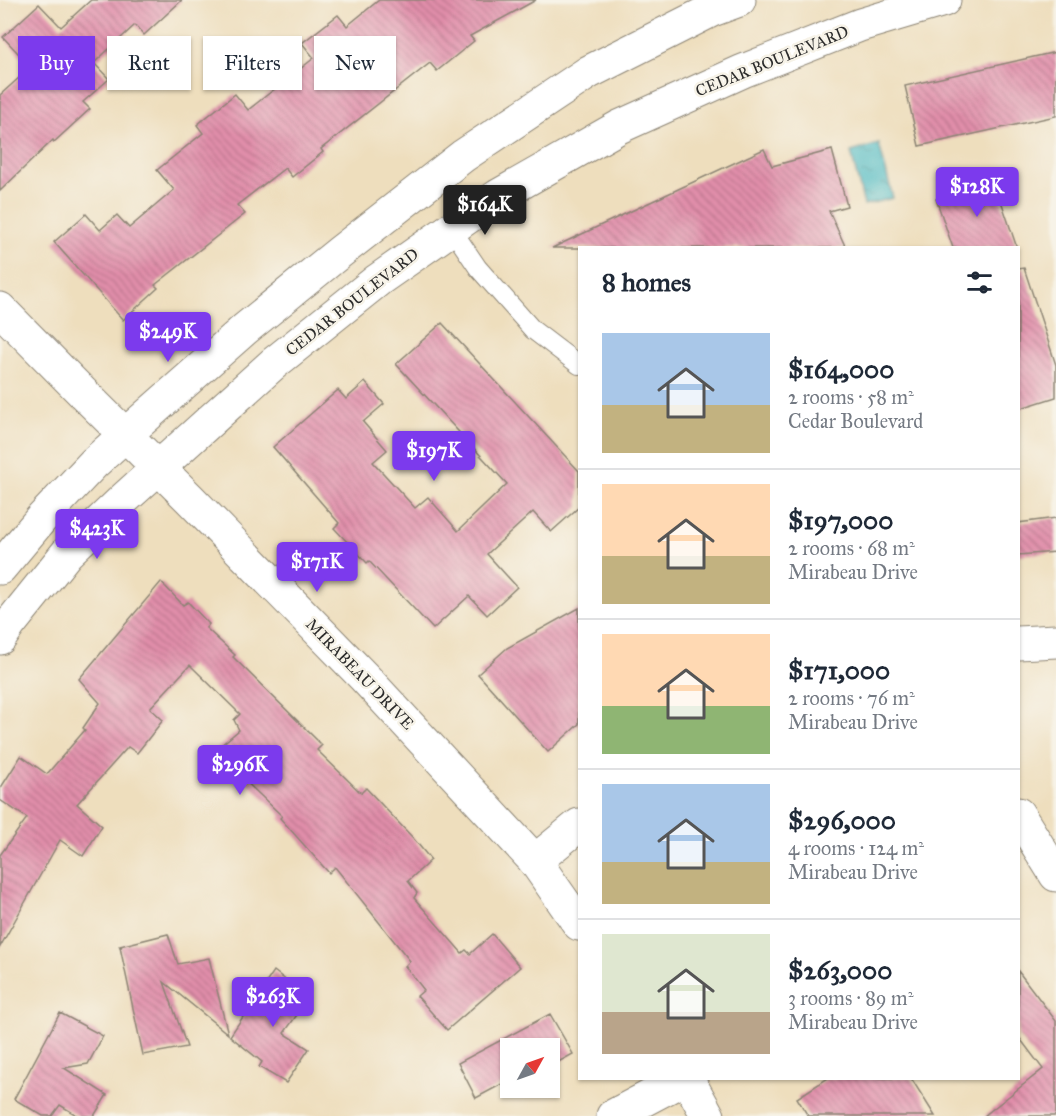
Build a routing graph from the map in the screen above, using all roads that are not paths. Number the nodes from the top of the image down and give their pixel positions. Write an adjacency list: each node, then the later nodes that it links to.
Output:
1 (739, 0): 6 (street)
2 (944, 0): 3 (street, CEDAR BOULEVARD)
3 (451, 228): 5 (lane); 7 (street, CEDAR BOULEVARD)
4 (0, 309): 6 (street, MIRABEAU DRIVE)
5 (578, 364)
6 (125, 435): 7 (street, MIRABEAU DRIVE); 8 (street)
7 (158, 468): 9 (street, CEDAR BOULEVARD); 14 (street, MIRABEAU DRIVE)
8 (0, 568)
9 (0, 638)
10 (1056, 642): 11 (street)
11 (1020, 643)
12 (1020, 817): 15 (street)
13 (578, 826): 14 (street)
14 (534, 861): 16 (street, MIRABEAU DRIVE)
15 (1056, 875)
16 (578, 923)
17 (682, 1080): 19 (street)
18 (687, 1080): 20 (street)
19 (613, 1116)
20 (708, 1116)

